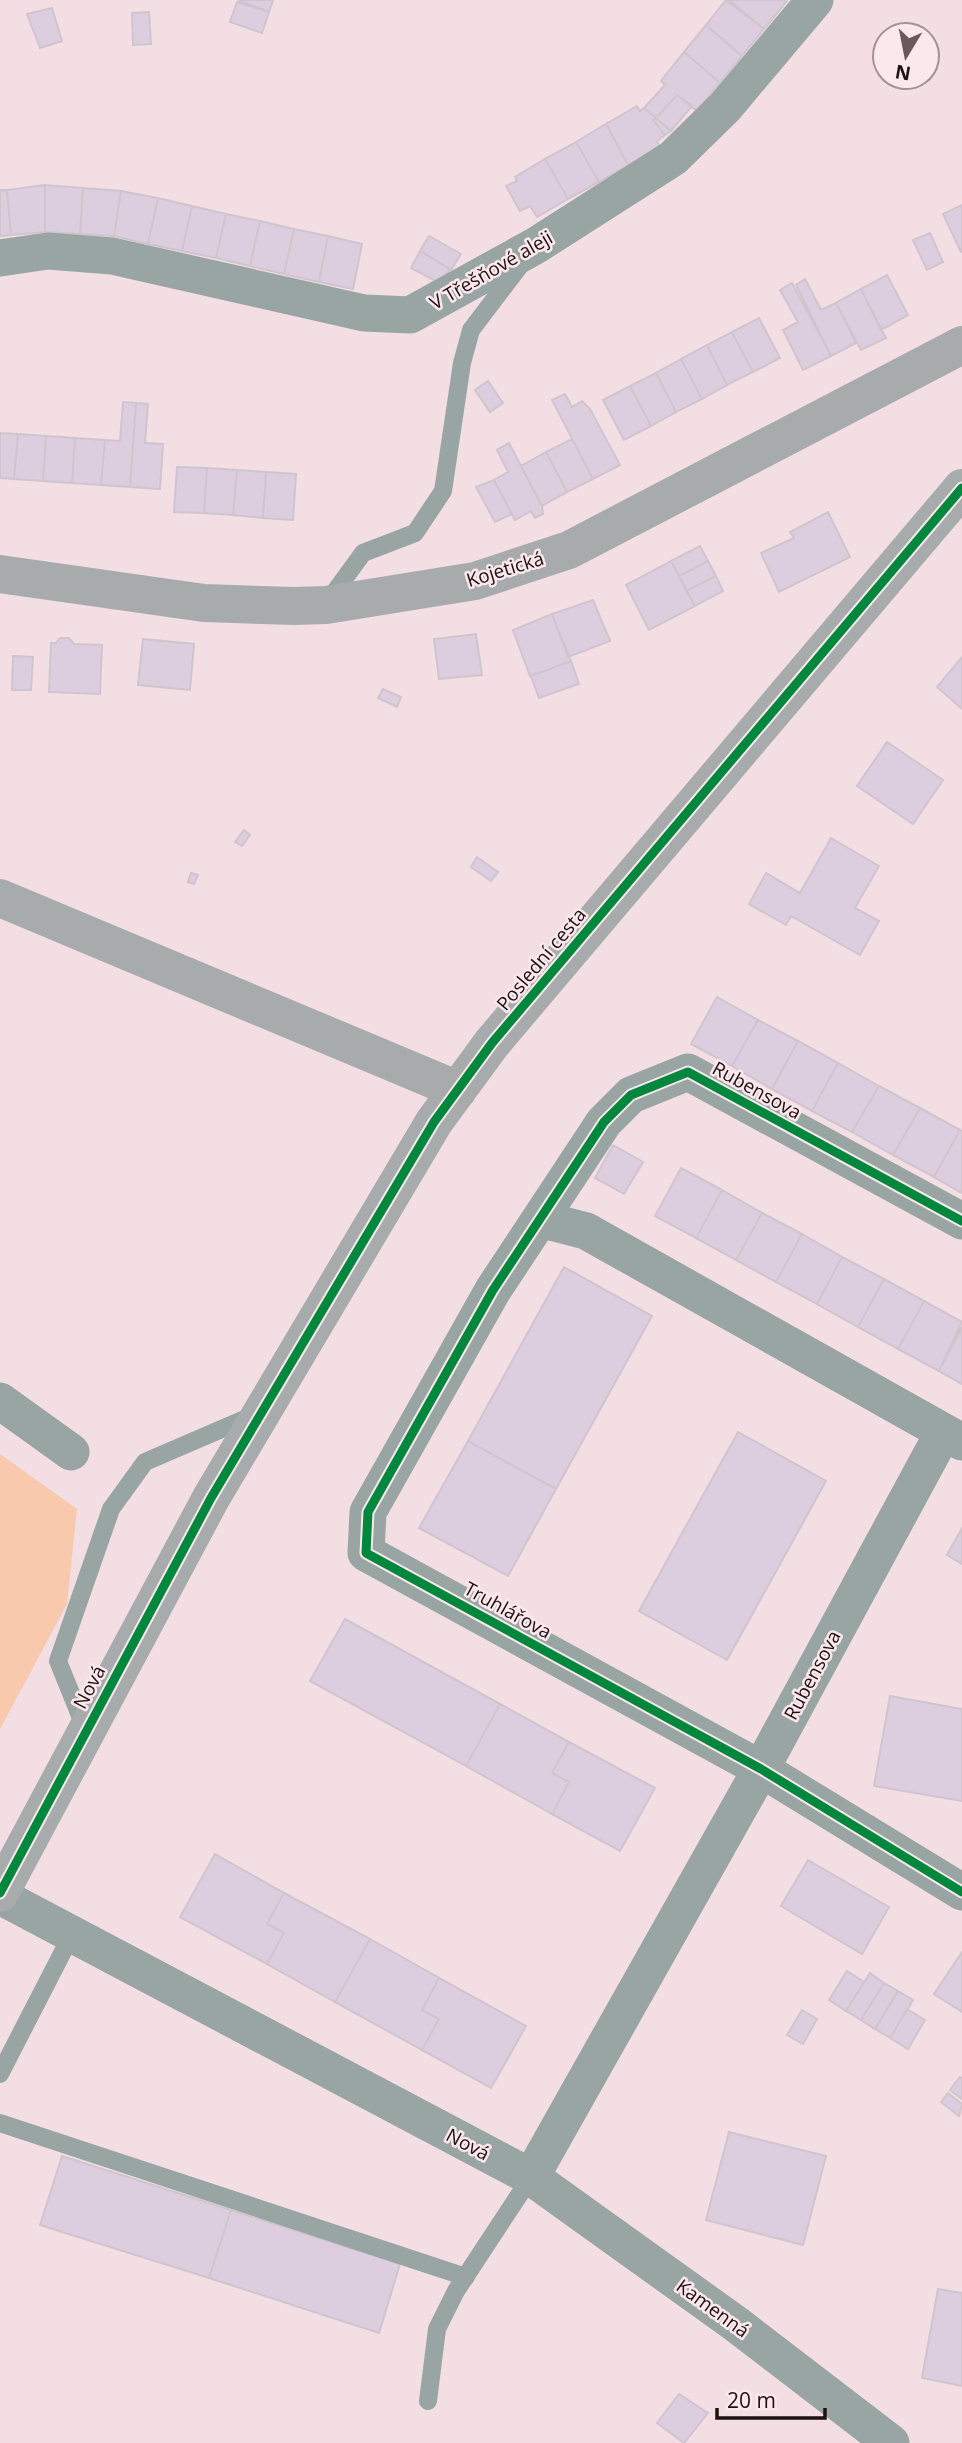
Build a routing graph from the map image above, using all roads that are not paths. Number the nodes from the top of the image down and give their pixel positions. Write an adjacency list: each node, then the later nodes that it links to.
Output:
1 (815, 0): 2 (street, V Třešňové aleji)
2 (535, 246): 3 (street, V Třešňové aleji); 7 (lane)
3 (0, 258)
4 (962, 345): 7 (street, Kojetická)
5 (962, 488): 9 (street, Poslední cesta)
6 (0, 574): 7 (street, Kojetická)
7 (326, 605)
8 (0, 898): 9 (street)
9 (457, 1090): 13 (street, Poslední cesta)
10 (540, 1219): 11 (street, Rubensova); 14 (street, Rubensova); 18 (street, Truhlářova)
11 (962, 1222)
12 (0, 1401): 15 (street)
13 (263, 1411): 16 (street, Poslední cesta); 17 (lane)
14 (953, 1438): 18 (street, Rubensova)
15 (71, 1452)
16 (211, 1498): 17 (street, Nová)
17 (86, 1729): 20 (street, Nová)
18 (761, 1769): 19 (street, Truhlářova); 24 (street)
19 (962, 1892)
20 (0, 1894): 21 (street, Nová)
21 (72, 1934): 22 (lane); 24 (street, Nová)
22 (0, 2074)
23 (0, 2123): 25 (lane)
24 (531, 2177): 25 (lane); 27 (street, Kamenná)
25 (466, 2277): 26 (lane)
26 (428, 2401)
27 (891, 2443)

